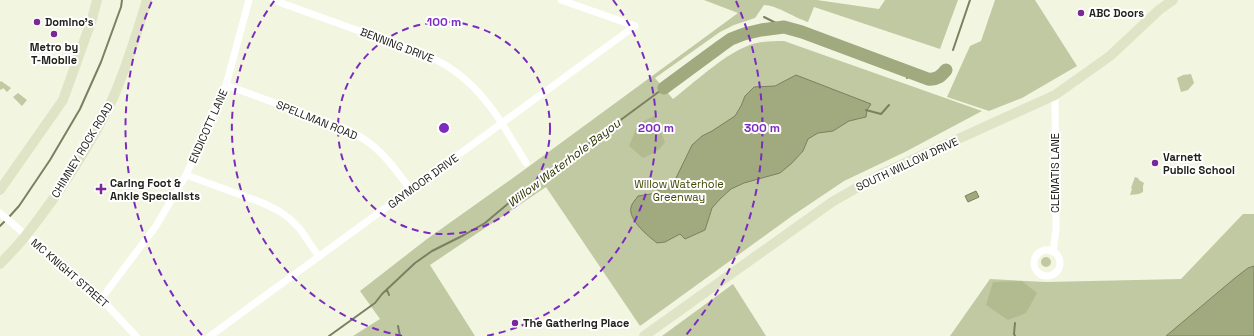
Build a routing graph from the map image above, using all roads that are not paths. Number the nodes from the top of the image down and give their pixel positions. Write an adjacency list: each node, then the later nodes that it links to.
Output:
1 (97, 0): 12 (street)
2 (147, 0): 15 (street, CHIMNEY ROCK ROAD)
3 (249, 0): 7 (street, ENDICOTT LANE)
4 (273, 0): 9 (street, BENNING DRIVE)
5 (562, 0): 9 (street, GAYMOOR DRIVE)
6 (1173, 0): 8 (street, SOUTH WILLOW DRIVE)
7 (226, 86): 11 (street, ENDICOTT LANE); 13 (street, SPELLMAN ROAD)
8 (1055, 94): 16 (street, CLEMATIS LANE); 22 (street, SOUTH WILLOW DRIVE)
9 (502, 123): 10 (street, BENNING DRIVE); 13 (street, GAYMOOR DRIVE)
10 (526, 163)
11 (186, 175): 17 (street); 19 (street, ENDICOTT LANE)
12 (0, 190)
13 (411, 190): 17 (street, GAYMOOR DRIVE)
14 (0, 214): 15 (street, MC KNIGHT STREET)
15 (22, 233): 18 (street, CHIMNEY ROCK ROAD); 19 (street, MC KNIGHT STREET)
16 (1053, 252)
17 (319, 257): 21 (street, GAYMOOR DRIVE)
18 (0, 264)
19 (101, 299): 20 (street, MC KNIGHT STREET)
20 (136, 336)
21 (210, 336)
22 (644, 336)

